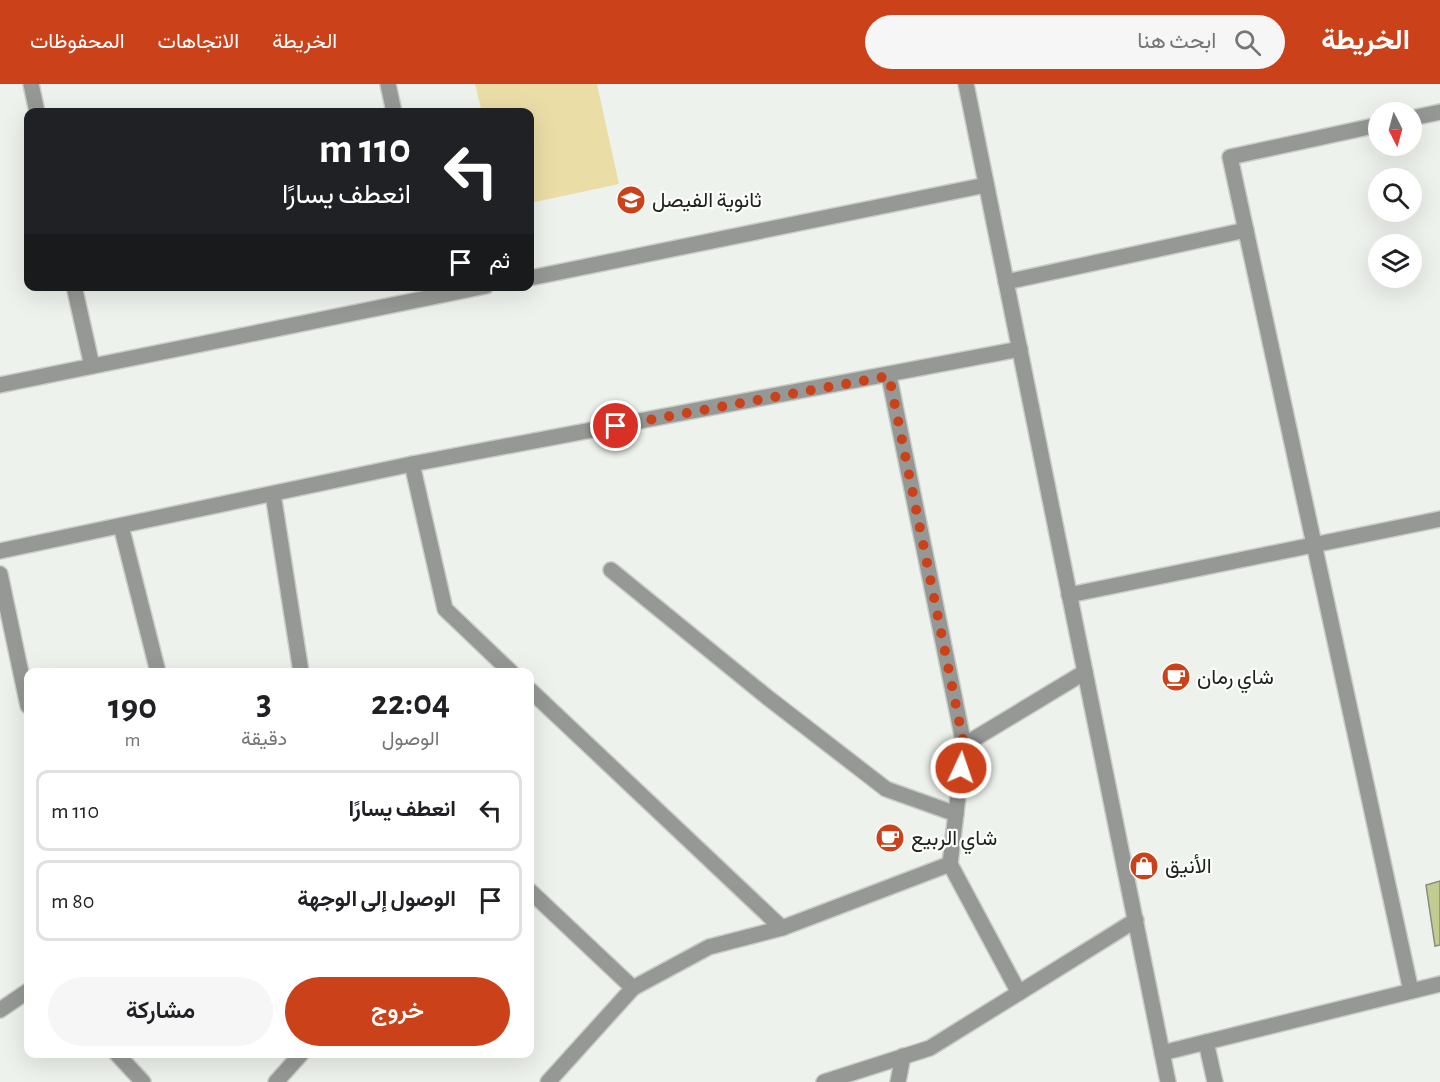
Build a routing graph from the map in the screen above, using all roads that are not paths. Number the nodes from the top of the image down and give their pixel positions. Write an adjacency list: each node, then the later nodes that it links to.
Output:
1 (31, 84): 4 (street)
2 (388, 84): 5 (street)
3 (966, 84): 9 (street)
4 (36, 108)
5 (393, 108)
6 (1440, 112): 7 (street)
7 (1422, 116)
8 (1368, 127): 10 (street)
9 (986, 185): 11 (street); 12 (street)
10 (1246, 230): 12 (street); 23 (street)
11 (534, 277)
12 (1006, 282): 15 (street)
13 (75, 291): 16 (street)
14 (430, 292): 16 (street)
15 (1020, 349): 17 (street); 27 (street)
16 (92, 366): 18 (street)
17 (889, 376): 19 (street); 34 (street)
18 (0, 385)
19 (412, 464): 20 (street); 30 (street)
20 (273, 494): 22 (street); 29 (street)
21 (1440, 519): 23 (street)
22 (122, 526): 24 (street); 28 (street)
23 (1314, 544): 27 (street); 42 (street)
24 (0, 551)
25 (611, 570): 35 (street)
26 (0, 574): 32 (street)
27 (1069, 595): 31 (street)
28 (157, 668)
29 (300, 668)
30 (507, 668)
31 (1085, 672): 34 (street); 38 (street)
32 (24, 687)
33 (534, 694): 39 (street)
34 (964, 745): 35 (street)
35 (956, 814): 36 (street)
36 (950, 864): 39 (street); 43 (street)
37 (534, 895): 41 (street)
38 (1136, 920): 43 (street); 47 (street)
39 (782, 928): 41 (street)
40 (1440, 984): 42 (street)
41 (633, 988): 53 (street)
42 (1411, 991): 46 (street)
43 (1019, 993): 48 (street)
44 (24, 994): 45 (street)
45 (0, 1010)
46 (1206, 1042): 47 (street); 57 (street)
47 (1162, 1053): 56 (street)
48 (903, 1056): 54 (street); 55 (street)
49 (121, 1058): 51 (street)
50 (298, 1058): 52 (street)
51 (143, 1082)
52 (276, 1082)
53 (548, 1082)
54 (824, 1082)
55 (898, 1082)
56 (1168, 1082)
57 (1215, 1082)

